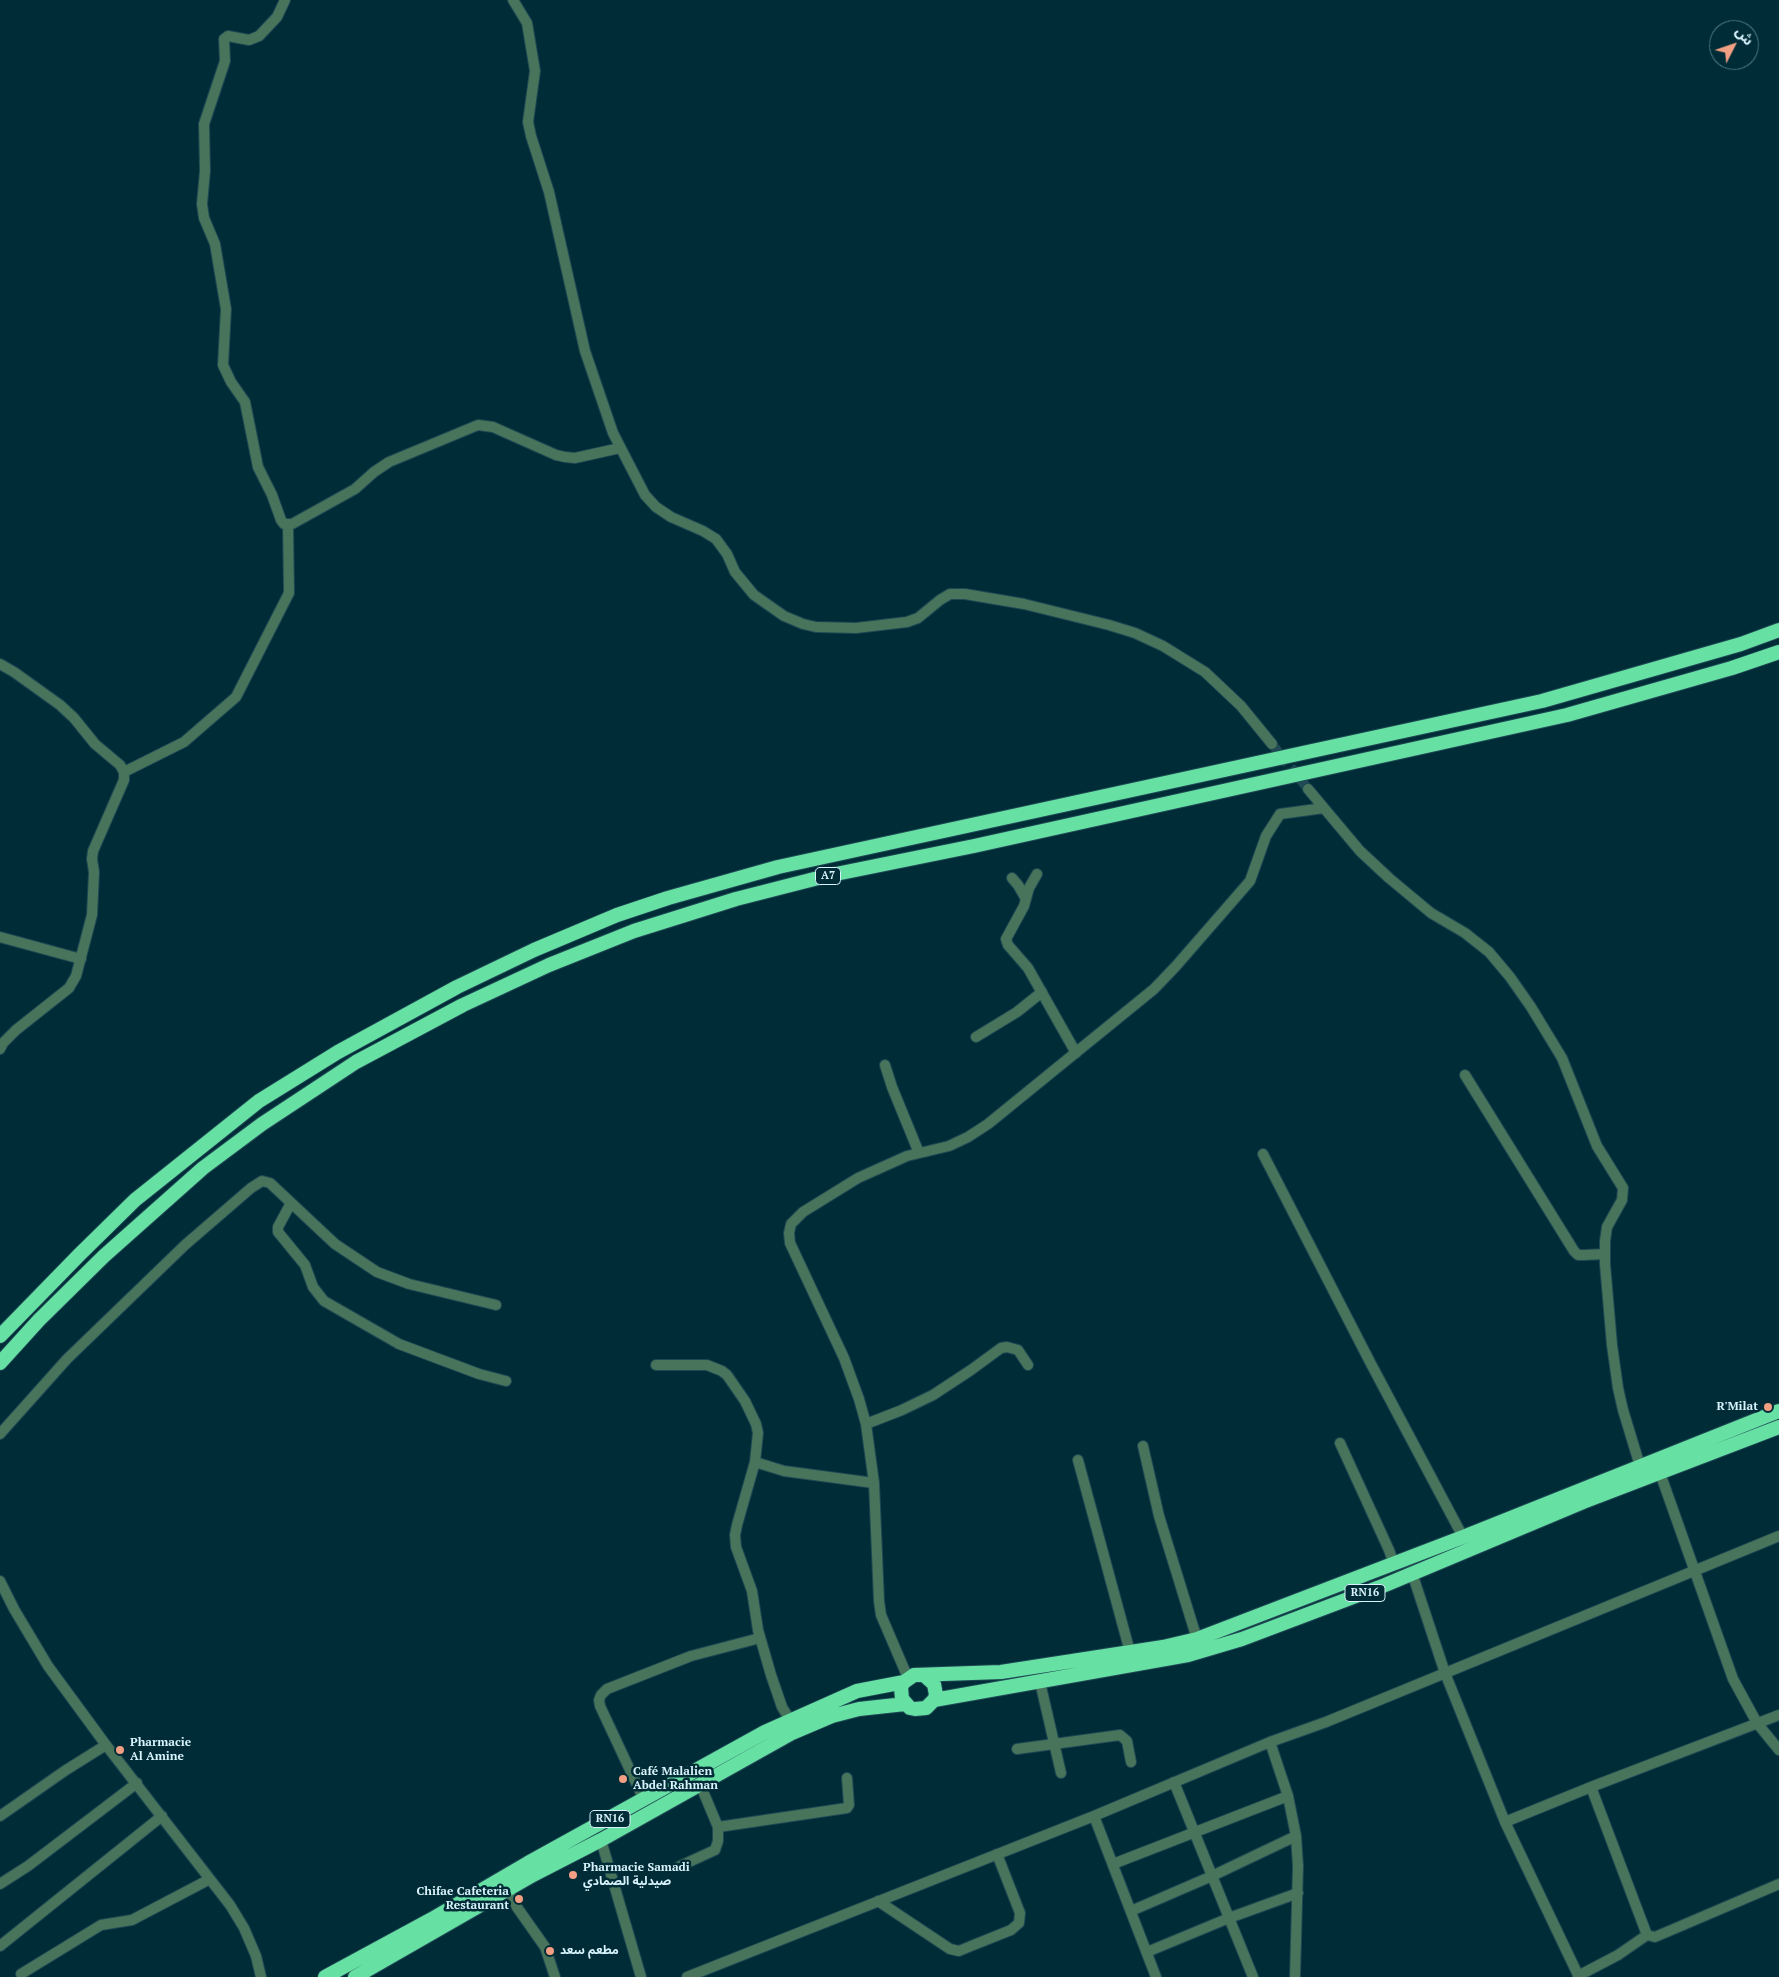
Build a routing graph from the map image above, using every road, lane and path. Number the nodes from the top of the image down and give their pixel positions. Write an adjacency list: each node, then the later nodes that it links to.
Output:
1 (285, 0): 4 (street)
2 (513, 0): 3 (street)
3 (620, 448): 4 (street); 8 (street)
4 (288, 525): 9 (street)
5 (1779, 630): 29 (highway, A7)
6 (1779, 652): 30 (highway, A7)
7 (0, 664): 9 (street)
8 (1272, 744)
9 (124, 772): 16 (street)
10 (1308, 789): 11 (street)
11 (1324, 808): 21 (street); 27 (street)
12 (1037, 874): 14 (street)
13 (1012, 878): 14 (street)
14 (1026, 899): 17 (street)
15 (0, 936): 16 (street)
16 (81, 959): 18 (street)
17 (1042, 992): 19 (street); 21 (street)
18 (4, 1036): 20 (street)
19 (976, 1037)
20 (0, 1049)
21 (1076, 1053): 24 (street)
22 (885, 1065): 24 (street)
23 (1466, 1075): 27 (street)
24 (919, 1153): 35 (street)
25 (1263, 1154): 46 (street)
26 (291, 1203): 28 (street); 33 (street); 37 (street)
27 (1605, 1254): 42 (street)
28 (496, 1305)
29 (0, 1336)
30 (0, 1363)
31 (656, 1365): 41 (street)
32 (1028, 1365): 35 (street)
33 (506, 1381)
34 (1779, 1411): 42 (highway, RN16)
35 (866, 1424): 44 (street)
36 (1779, 1427): 43 (highway, RN16)
37 (0, 1434)
38 (1340, 1443): 47 (street)
39 (1143, 1446): 52 (street)
40 (1078, 1460): 53 (street)
41 (755, 1462): 44 (street); 51 (street)
42 (1640, 1466): 46 (highway, RN16)
43 (1660, 1473): 48 (street); 49 (highway, RN16)
44 (874, 1483): 56 (street)
45 (1779, 1536): 48 (street)
46 (1463, 1537): 47 (highway, RN16)
47 (1394, 1564): 52 (highway, RN16)
48 (1695, 1572): 54 (street); 62 (street)
49 (1412, 1573): 54 (street); 57 (highway, RN16)
50 (0, 1581): 65 (street)
51 (760, 1638): 61 (street); 76 (street)
52 (1196, 1639): 53 (highway, RN16)
53 (1130, 1652): 55 (highway, RN16)
54 (1445, 1673): 63 (street); 80 (street)
55 (925, 1676): 56 (highway, RN16); 58 (highway)
56 (906, 1680): 59 (highway); 61 (highway, RN16)
57 (1040, 1682): 58 (highway, RN16); 64 (street)
58 (934, 1700): 59 (highway, RN16)
59 (905, 1704): 73 (highway, RN16)
60 (1779, 1715): 62 (street)
61 (790, 1720): 76 (highway, RN16)
62 (1756, 1724): 67 (street); 74 (street)
63 (1270, 1742): 71 (street); 75 (street)
64 (1055, 1744): 66 (street); 68 (street); 69 (street)
65 (106, 1745): 72 (street); 77 (street)
66 (1017, 1749)
67 (1779, 1750)
68 (1131, 1762)
69 (1062, 1773)
70 (847, 1778): 81 (street)
71 (1174, 1782): 79 (street); 82 (street)
72 (137, 1783): 78 (street); 90 (street)
73 (700, 1784): 81 (street); 84 (highway, RN16)
74 (1591, 1787): 80 (street); 97 (street)
75 (1288, 1796): 82 (street); 83 (street)
76 (644, 1800): 102 (highway, RN16)
77 (0, 1816)
78 (162, 1816): 89 (street); 98 (street)
79 (1094, 1816): 85 (street); 86 (street)
80 (1505, 1822): 110 (street)
81 (718, 1827): 87 (street)
82 (1194, 1832): 86 (street); 88 (street)
83 (1296, 1836): 88 (street); 93 (street)
84 (601, 1840): 92 (highway, RN16); 105 (street)
85 (997, 1854): 94 (street); 94 (street)
86 (1113, 1864): 95 (street)
87 (678, 1867)
88 (1212, 1876): 95 (street); 96 (street)
89 (210, 1879): 100 (street); 101 (street)
90 (0, 1884)
91 (1779, 1884): 97 (street)
92 (508, 1889): 103 (highway, RN16); 104 (street)
93 (1298, 1893): 96 (street); 109 (street)
94 (878, 1901): 106 (street)
95 (1131, 1912): 99 (street)
96 (1229, 1918): 99 (street); 108 (street)
97 (1647, 1935): 110 (street)
98 (0, 1946)
99 (1147, 1952): 107 (street)
100 (20, 1974)
101 (261, 1977)
102 (325, 1977)
103 (355, 1977)
104 (555, 1977)
105 (641, 1977)
106 (687, 1977)
107 (1156, 1977)
108 (1253, 1977)
109 (1295, 1977)
110 (1579, 1977)

